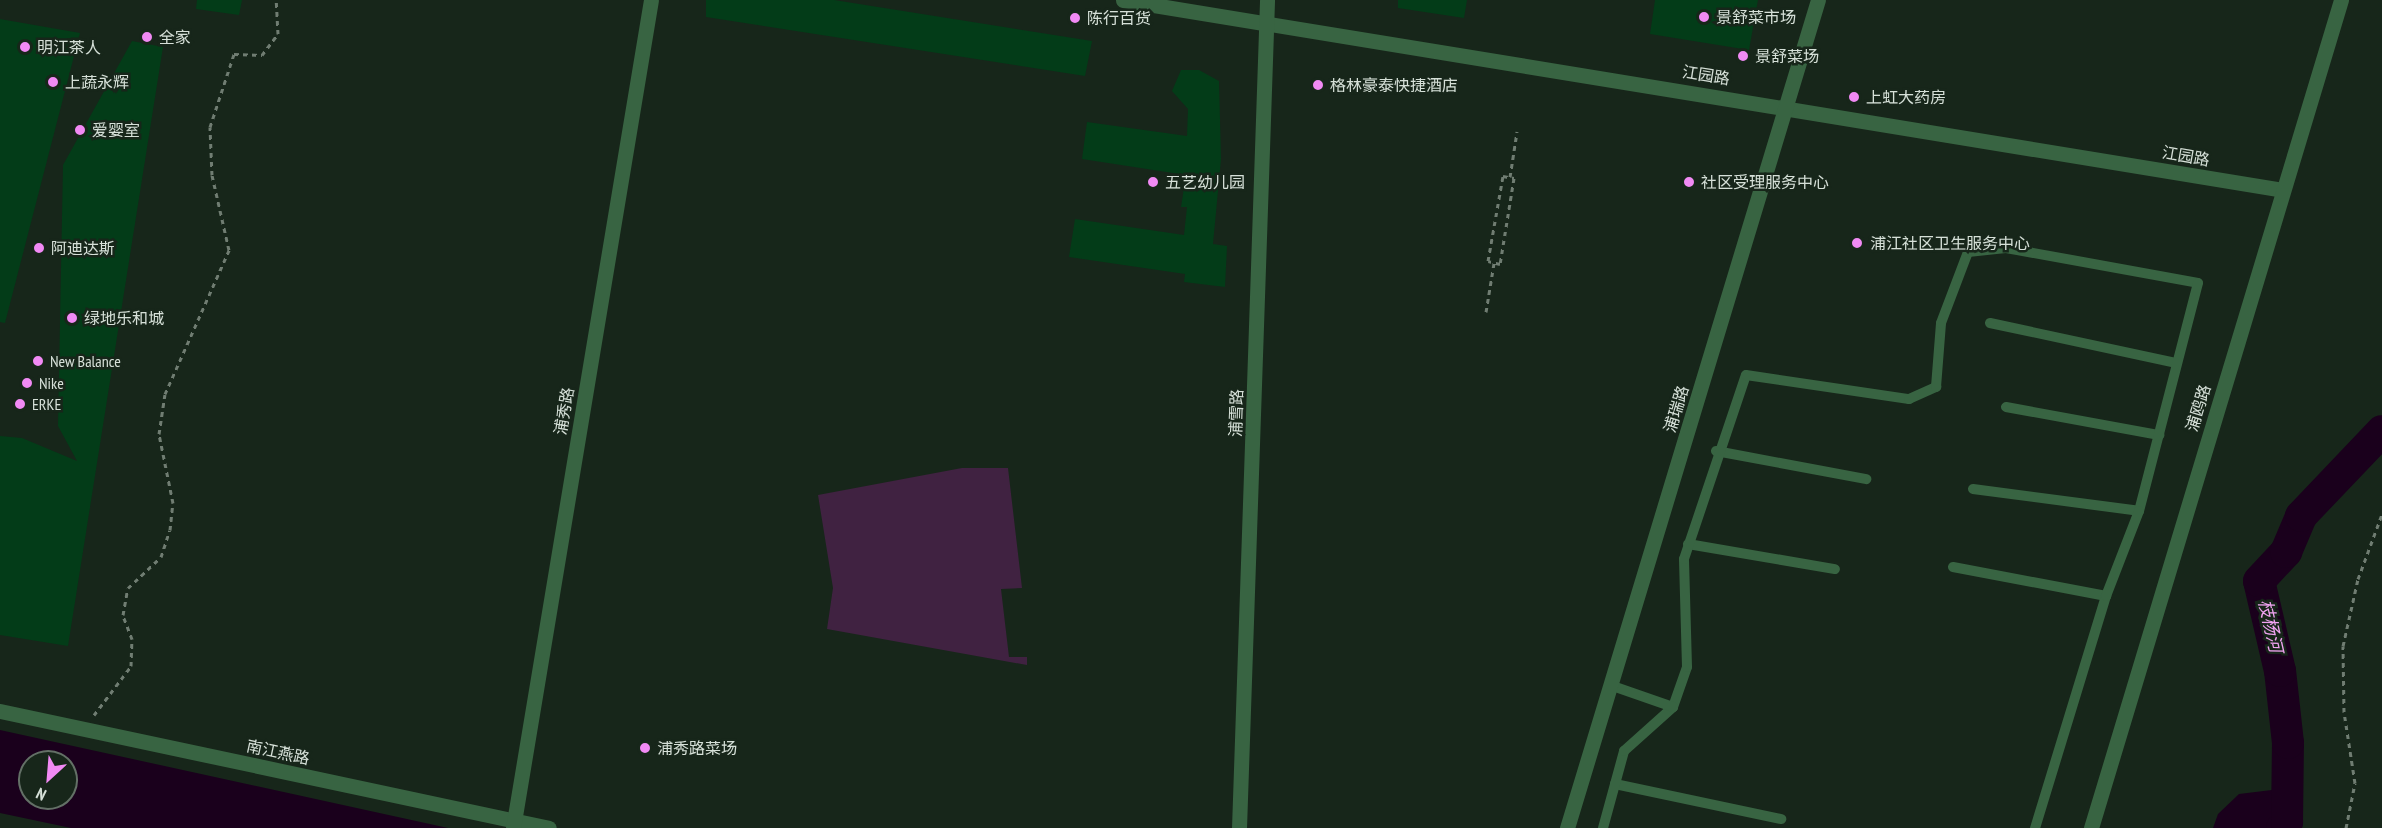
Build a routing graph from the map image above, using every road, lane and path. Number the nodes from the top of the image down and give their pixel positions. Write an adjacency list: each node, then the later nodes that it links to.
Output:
1 (276, 0): 30 (path)
2 (651, 0): 33 (street, 浦秀路)
3 (1123, 0): 7 (street, 江园路)
4 (1267, 0): 7 (street, 浦雪路)
5 (1818, 0): 8 (street, 浦瑞路)
6 (2341, 0): 11 (street, 浦鸥路)
7 (1266, 23): 8 (street, 江园路); 35 (street, 浦雪路)
8 (1786, 106): 11 (street, 江园路); 27 (street, 浦瑞路)
9 (1517, 132): 10 (path)
10 (1510, 177): 12 (path); 12 (path)
11 (2283, 190): 39 (street, 浦鸥路)
12 (1494, 263): 13 (path)
13 (1486, 312)
14 (1990, 323): 15 (lane)
15 (2177, 363): 17 (lane); 18 (lane)
16 (2006, 407): 17 (lane)
17 (2159, 435): 21 (lane)
18 (1716, 451): 19 (lane); 23 (lane)
19 (1866, 479)
20 (1973, 489): 21 (lane)
21 (2139, 511): 26 (lane)
22 (2382, 514): 40 (path)
23 (1688, 544): 25 (lane); 28 (lane)
24 (1953, 567): 26 (lane)
25 (1835, 569)
26 (2106, 596): 38 (lane)
27 (1610, 686): 28 (lane); 36 (street, 浦瑞路)
28 (1673, 707): 31 (lane)
29 (0, 711): 30 (street, 南江燕路)
30 (82, 728): 33 (street, 南江燕路)
31 (1615, 784): 32 (lane); 37 (lane)
32 (1781, 819)
33 (514, 824): 34 (street, 南江燕路)
34 (549, 828)
35 (1239, 828)
36 (1567, 828)
37 (1603, 828)
38 (2035, 828)
39 (2091, 828)
40 (2346, 828)

